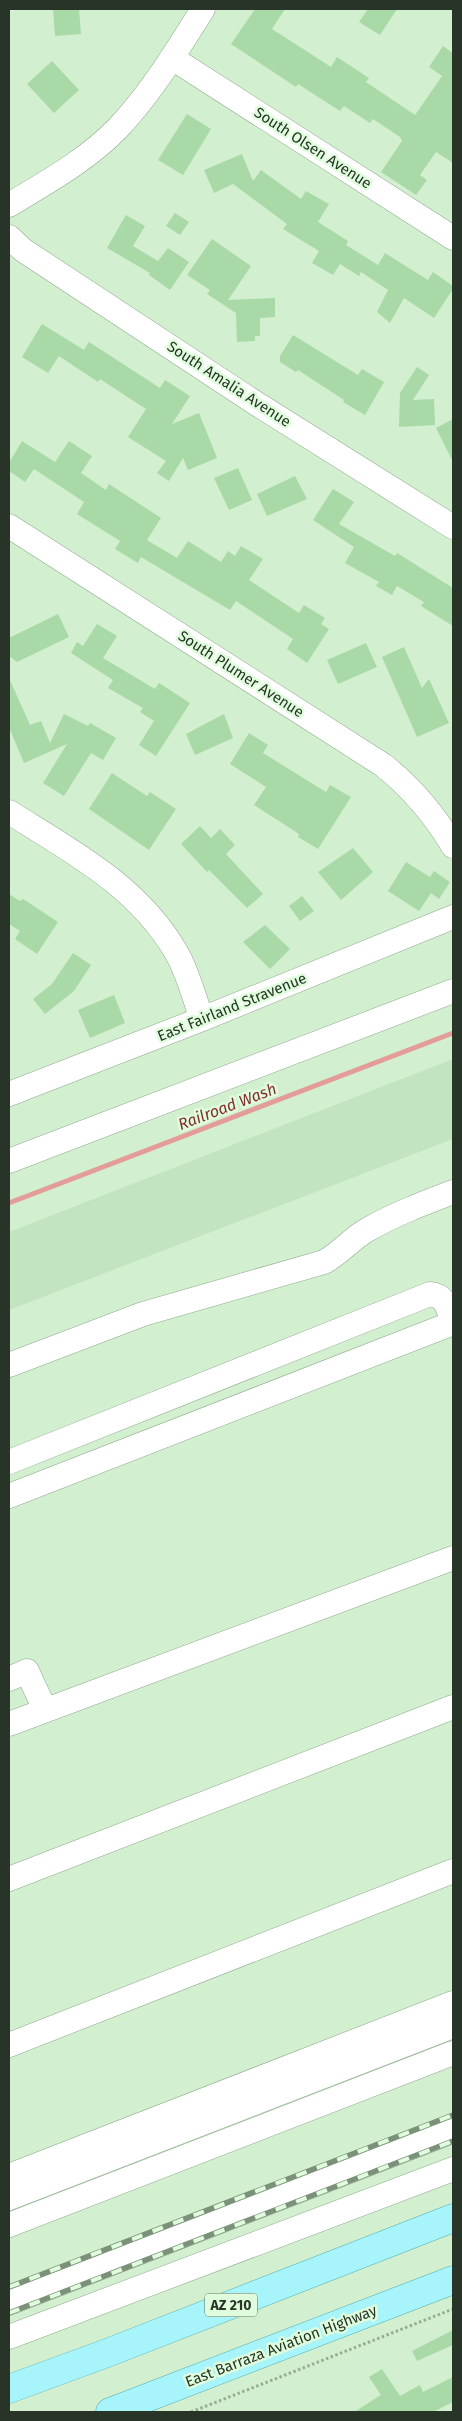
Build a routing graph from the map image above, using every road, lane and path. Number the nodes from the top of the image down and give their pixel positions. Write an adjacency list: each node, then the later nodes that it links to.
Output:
1 (203, 9): 2 (street)
2 (172, 58): 3 (street); 5 (street, South Olsen Avenue)
3 (9, 205)
4 (9, 237): 7 (street, South Amalia Avenue)
5 (453, 238)
6 (9, 526): 9 (street, South Plumer Avenue)
7 (453, 527)
8 (9, 812): 12 (street)
9 (453, 846)
10 (453, 917): 12 (street, East Fairland Stravenue)
11 (453, 991): 14 (street)
12 (202, 1019): 13 (street, East Fairland Stravenue)
13 (9, 1094)
14 (9, 1162)
15 (453, 1192): 17 (street)
16 (453, 1322): 18 (street); 19 (street)
17 (9, 1365)
18 (9, 1462)
19 (9, 1496)
20 (453, 1558): 23 (street)
21 (9, 1679): 23 (street)
22 (453, 1707): 26 (street)
23 (45, 1710): 24 (street)
24 (9, 1724)
25 (453, 1871): 29 (street)
26 (9, 1879)
27 (453, 2002): 33 (street)
28 (453, 2026): 34 (street)
29 (9, 2045)
30 (453, 2053): 36 (street)
31 (453, 2131): 38 (street)
32 (453, 2169): 40 (street)
33 (9, 2176)
34 (9, 2198)
35 (453, 2218): 41 (main road, AZ 210)
36 (9, 2226)
37 (453, 2280): 42 (main road, East Barraza Aviation Highway)
38 (9, 2303)
39 (453, 2310): 43 (path)
40 (9, 2337)
41 (9, 2389)
42 (110, 2412)
43 (191, 2412)

